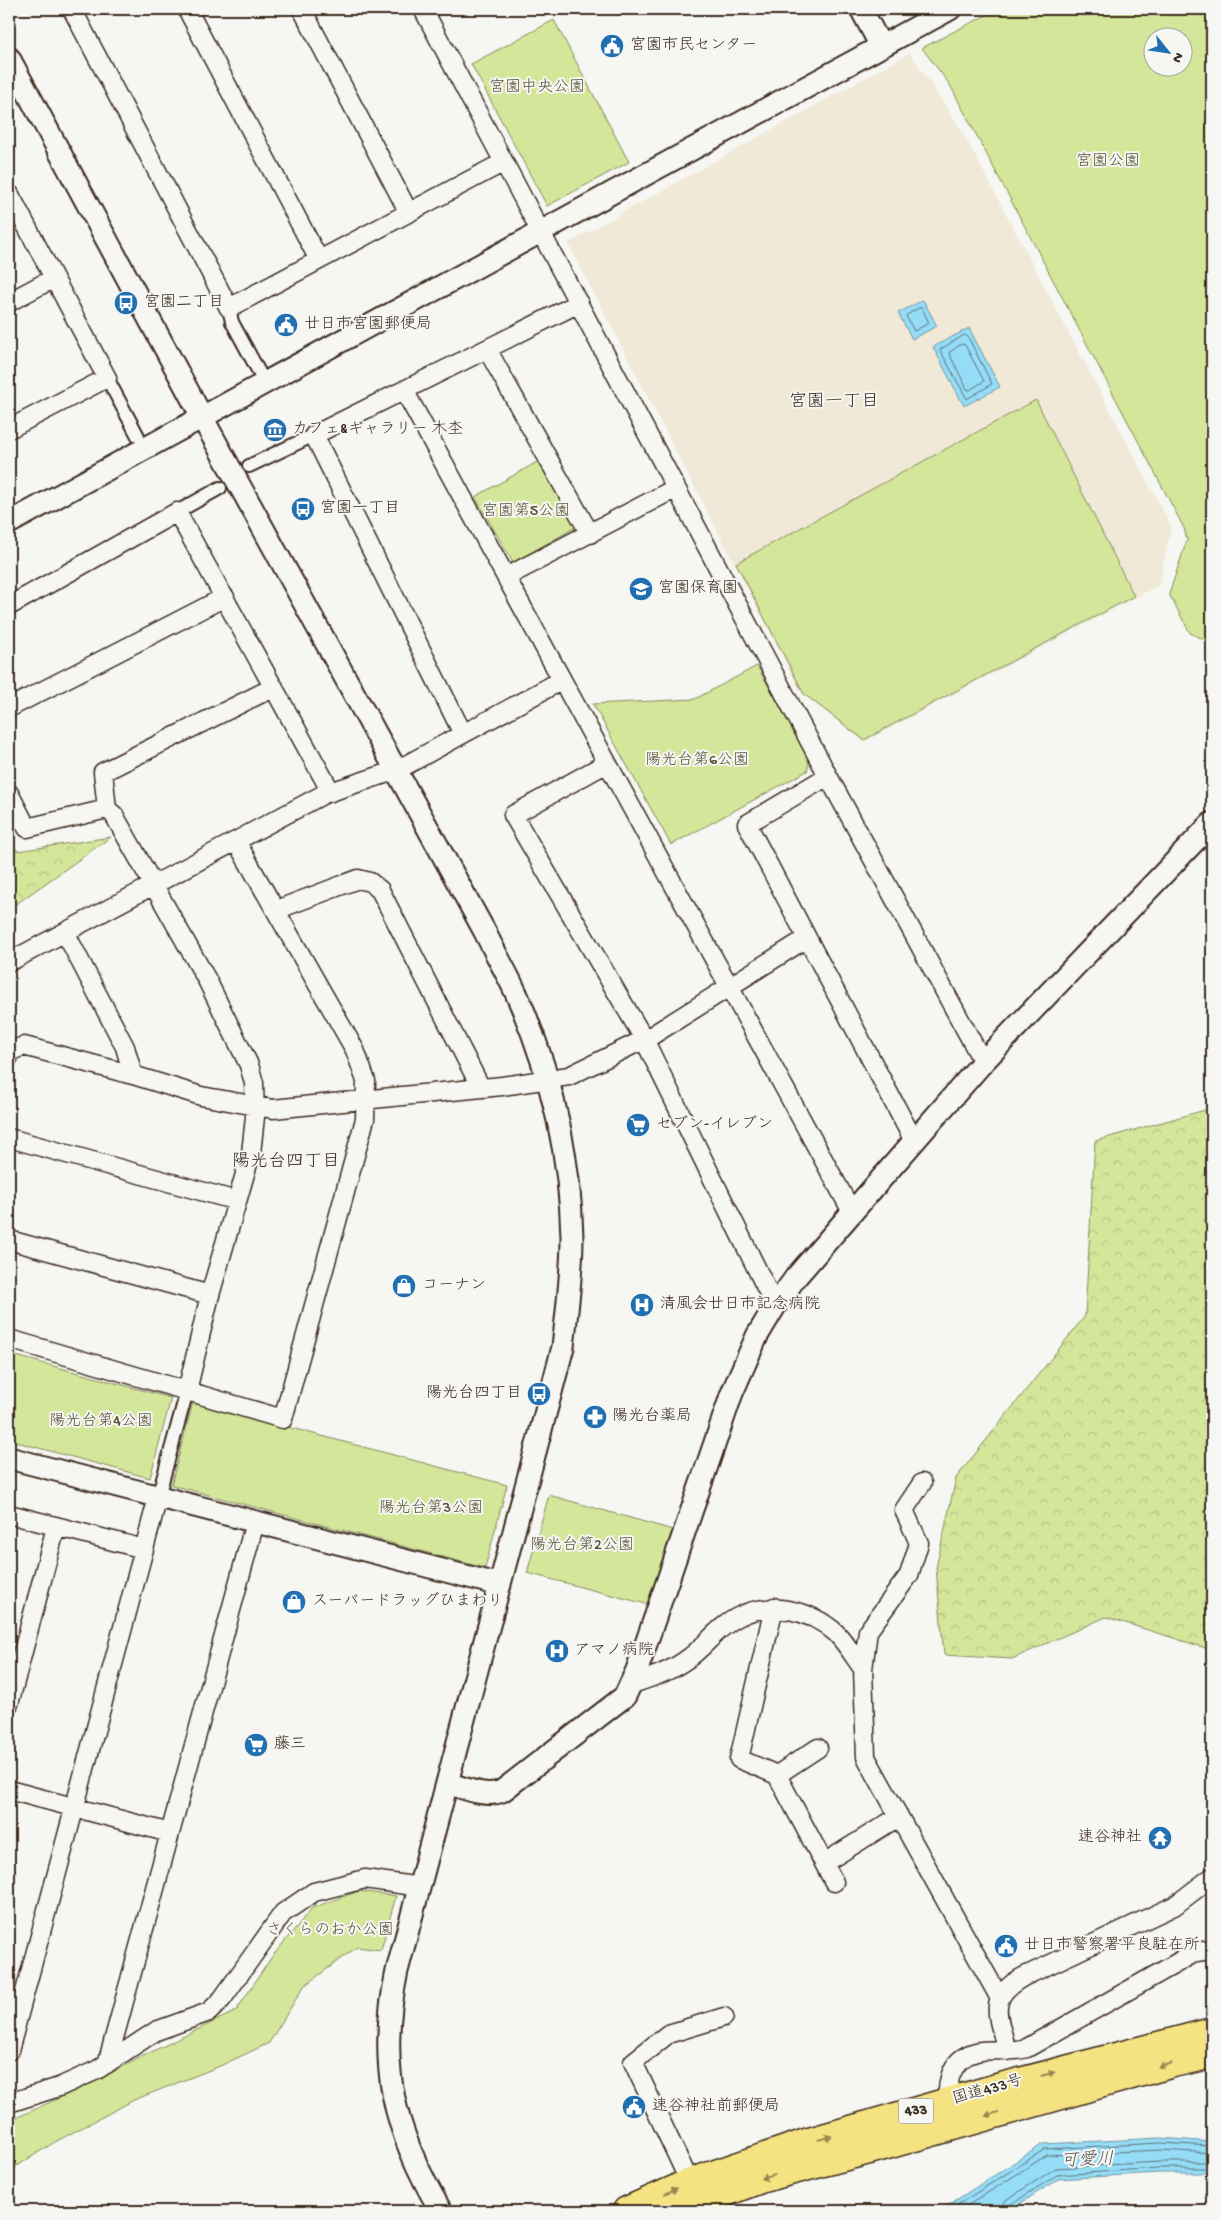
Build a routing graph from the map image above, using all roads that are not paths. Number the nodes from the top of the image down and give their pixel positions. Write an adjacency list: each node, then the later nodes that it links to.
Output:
1 (72, 9): 17 (street)
2 (187, 9): 13 (street)
3 (302, 9): 11 (street)
4 (423, 9): 9 (street)
5 (861, 9): 7 (street)
6 (950, 9): 7 (street)
7 (881, 46): 12 (street)
8 (9, 58): 22 (street)
9 (504, 162): 11 (street); 12 (street)
10 (9, 192): 14 (street)
11 (409, 213): 13 (street)
12 (541, 232): 16 (street); 22 (street)
13 (319, 260): 17 (street)
14 (54, 278): 15 (street); 20 (street)
15 (9, 302)
16 (578, 303): 18 (street); 28 (street)
17 (229, 308): 19 (street)
18 (487, 349): 21 (street); 31 (street)
19 (260, 374)
20 (107, 378): 23 (street); 25 (street)
21 (404, 390): 24 (street); 32 (street)
22 (203, 419): 30 (street); 40 (street)
23 (9, 429)
24 (314, 434): 26 (street); 38 (street)
25 (138, 436)
26 (249, 466)
27 (220, 488): 29 (street)
28 (676, 488): 31 (street); 41 (street)
29 (177, 512): 33 (street); 34 (street)
30 (9, 523)
31 (590, 534): 32 (street)
32 (506, 577): 35 (street)
33 (224, 598): 36 (street); 37 (street)
34 (9, 606)
35 (562, 680): 38 (street); 39 (street)
36 (274, 687): 42 (street); 44 (street)
37 (9, 708)
38 (463, 734): 40 (street)
39 (607, 763): 52 (street); 53 (street)
40 (397, 770): 42 (street); 57 (street)
41 (828, 776): 50 (street); 55 (street)
42 (331, 792): 46 (street)
43 (9, 793): 44 (street)
44 (107, 809): 47 (street)
45 (1212, 823): 55 (street)
46 (236, 841): 47 (street); 48 (street)
47 (153, 885): 49 (street); 60 (street)
48 (276, 910): 58 (street); 59 (street)
49 (65, 932): 51 (street); 56 (street)
50 (807, 938): 52 (street); 62 (street)
51 (9, 962)
52 (729, 986): 53 (street); 64 (street)
53 (644, 1040): 57 (street); 67 (street)
54 (9, 1053): 56 (street)
55 (983, 1062): 62 (street)
56 (133, 1075): 60 (street)
57 (548, 1079): 58 (street); 77 (street)
58 (481, 1088): 59 (street)
59 (366, 1100): 60 (street); 69 (street)
60 (255, 1106): 63 (street)
61 (9, 1138): 63 (street)
62 (914, 1141): 64 (street)
63 (237, 1201): 66 (street)
64 (852, 1212): 67 (street)
65 (9, 1240): 66 (street)
66 (210, 1295): 69 (street)
67 (775, 1306): 80 (street)
68 (9, 1339): 69 (street)
69 (187, 1391): 72 (street)
70 (9, 1458): 72 (street)
71 (922, 1483): 79 (street)
72 (158, 1497): 74 (street); 76 (street)
73 (9, 1514): 75 (street)
74 (255, 1522): 77 (street); 88 (street)
75 (56, 1526): 76 (street); 81 (street)
76 (144, 1548): 86 (street)
77 (500, 1586): 84 (street)
78 (774, 1607): 79 (street); 80 (street); 83 (street)
79 (864, 1669): 87 (street)
80 (632, 1684): 84 (street)
81 (9, 1704)
82 (818, 1748): 83 (street)
83 (777, 1775): 89 (street)
84 (447, 1784): 92 (street)
85 (9, 1790): 86 (street)
86 (74, 1808): 88 (street); 99 (street)
87 (898, 1817): 89 (street); 95 (street)
88 (170, 1833): 101 (street)
89 (824, 1863): 91 (street)
90 (1212, 1877): 95 (street)
91 (834, 1882)
92 (420, 1887): 101 (street); 105 (street)
93 (1212, 1942): 94 (street)
94 (1205, 1951): 98 (street)
95 (999, 1996): 98 (street)
96 (724, 2017): 104 (street)
97 (1212, 2032): 103 (highway, 国道433号 / 433, one-way to 97)
98 (1007, 2051): 103 (street)
99 (9, 2052)
100 (1212, 2054): 103 (highway, 国道433号 / 433, one-way to 103)
101 (106, 2064): 102 (street)
102 (9, 2103)
103 (951, 2113): 106 (highway, 国道433号 / 433, one-way to 103); 107 (highway, 国道433号 / 433, one-way to 107)
104 (684, 2170)
105 (441, 2211)
106 (627, 2211)
107 (675, 2211)

